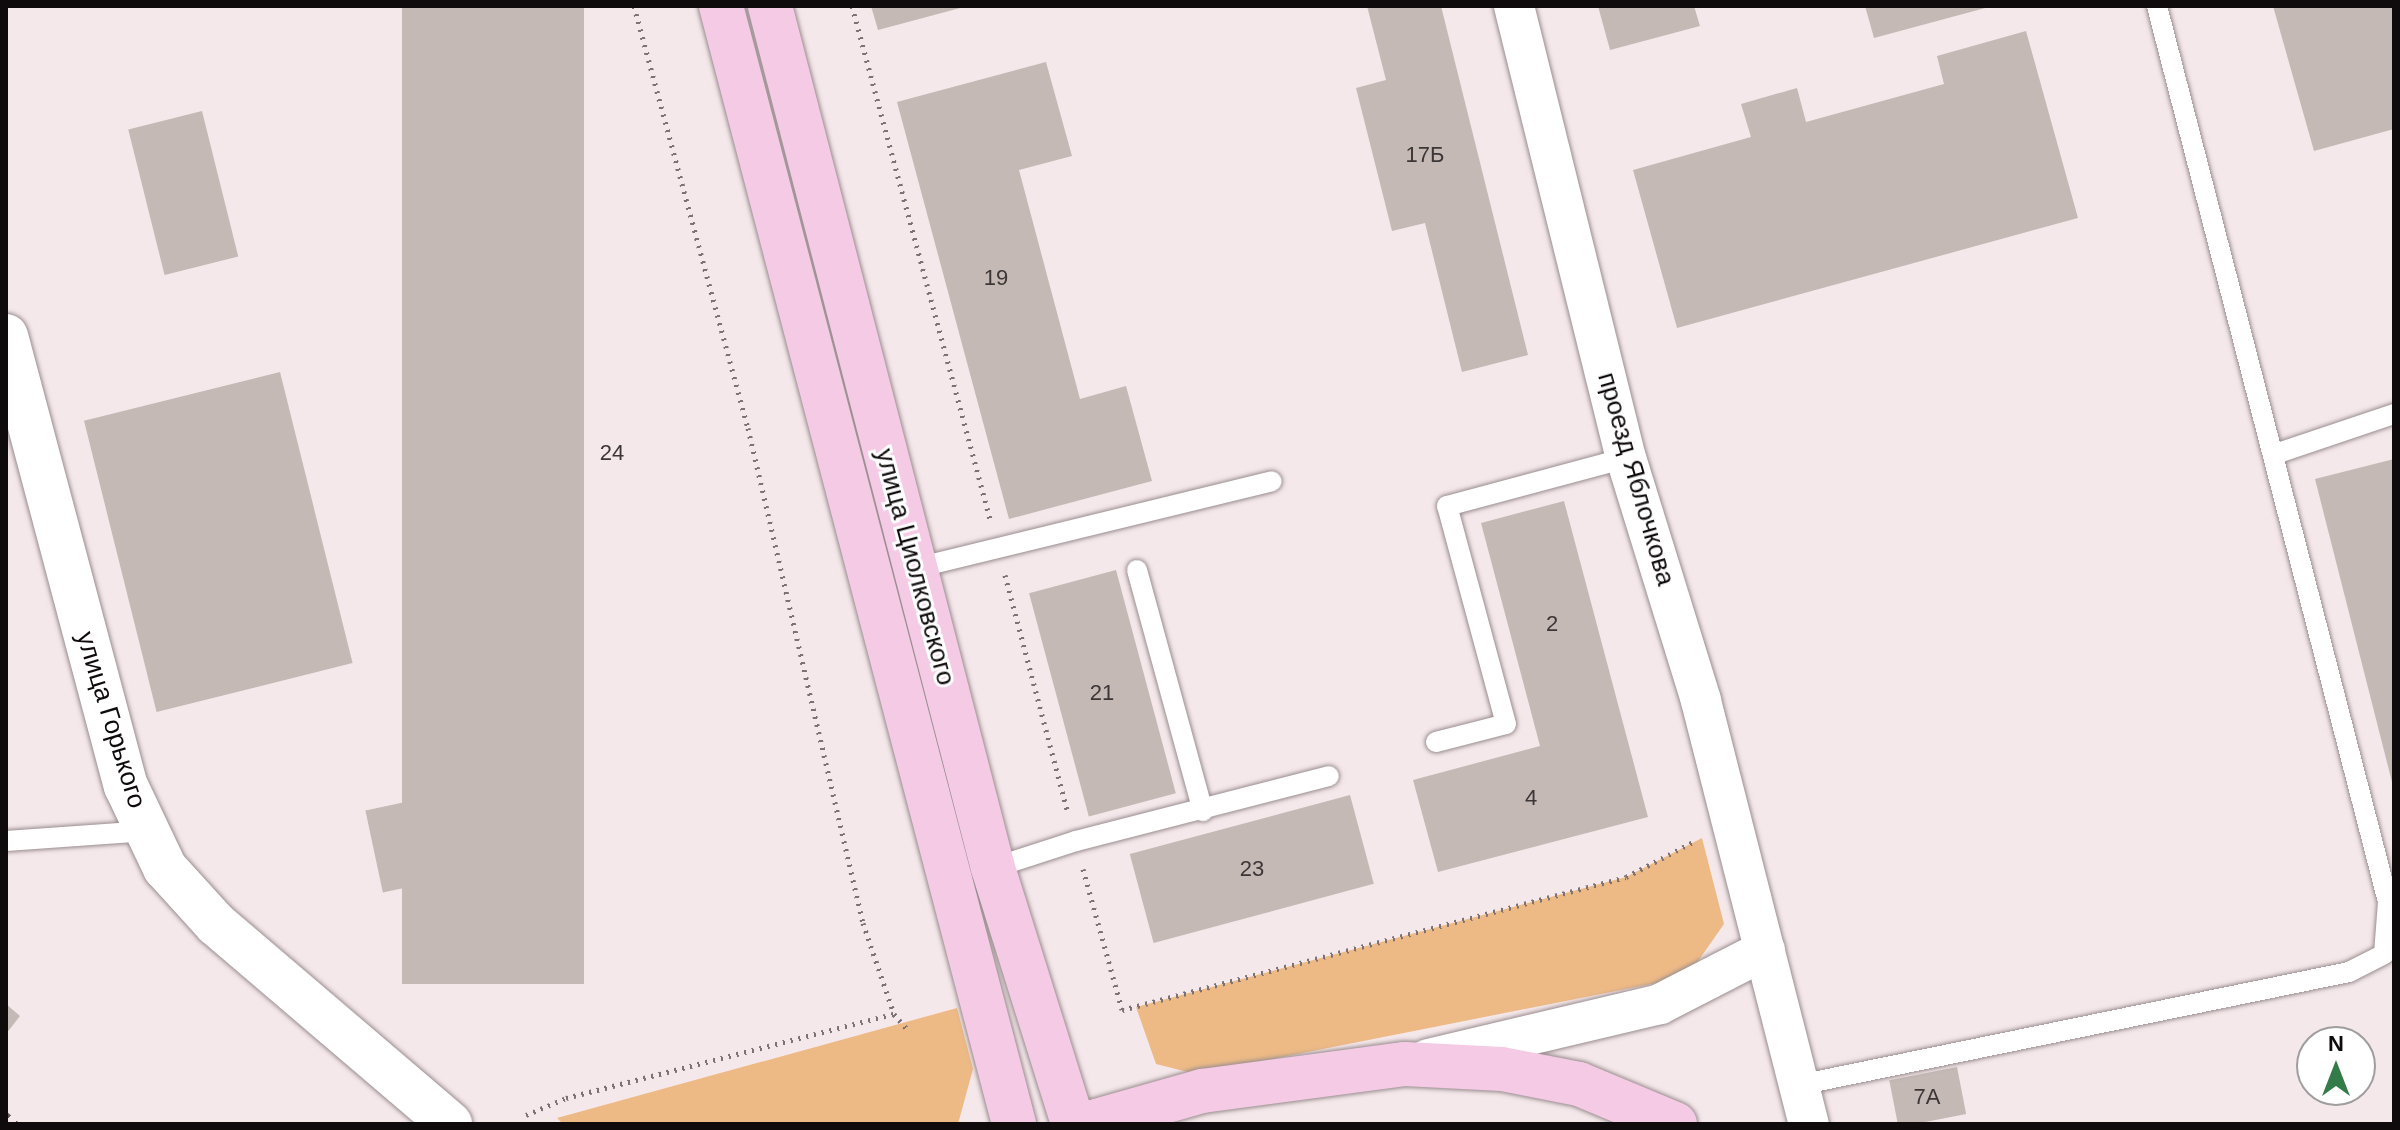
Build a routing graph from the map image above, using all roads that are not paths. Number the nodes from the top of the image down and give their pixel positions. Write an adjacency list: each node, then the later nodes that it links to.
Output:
1 (721, 6): 24 (main road, улица Циолковского)
2 (770, 6): 11 (main road, улица Циолковского)
3 (1514, 6): 9 (street, проезд Яблочкова)
4 (2157, 6): 8 (lane)
5 (6, 336): 7 (street, улица Горького)
6 (2394, 414): 8 (lane)
7 (19, 442): 16 (street, улица Горького)
8 (2275, 454): 20 (lane)
9 (1626, 458): 13 (lane); 19 (street, проезд Яблочкова)
10 (1272, 481): 11 (lane)
11 (916, 568): 18 (main road, улица Циолковского)
12 (1137, 570): 15 (lane)
13 (1436, 742)
14 (1329, 776): 15 (lane)
15 (1203, 811): 18 (lane)
16 (148, 831): 17 (lane); 23 (street, улица Горького)
17 (6, 841)
18 (993, 868): 25 (main road, улица Циолковского)
19 (1765, 950): 21 (street); 22 (street, проезд Яблочкова)
20 (2385, 960): 22 (lane)
21 (1405, 1064): 26 (main road); 27 (main road)
22 (1799, 1085): 28 (street, проезд Яблочкова)
23 (450, 1124)
24 (1014, 1124)
25 (1073, 1124)
26 (1086, 1124)
27 (1675, 1124)
28 (1809, 1124)

